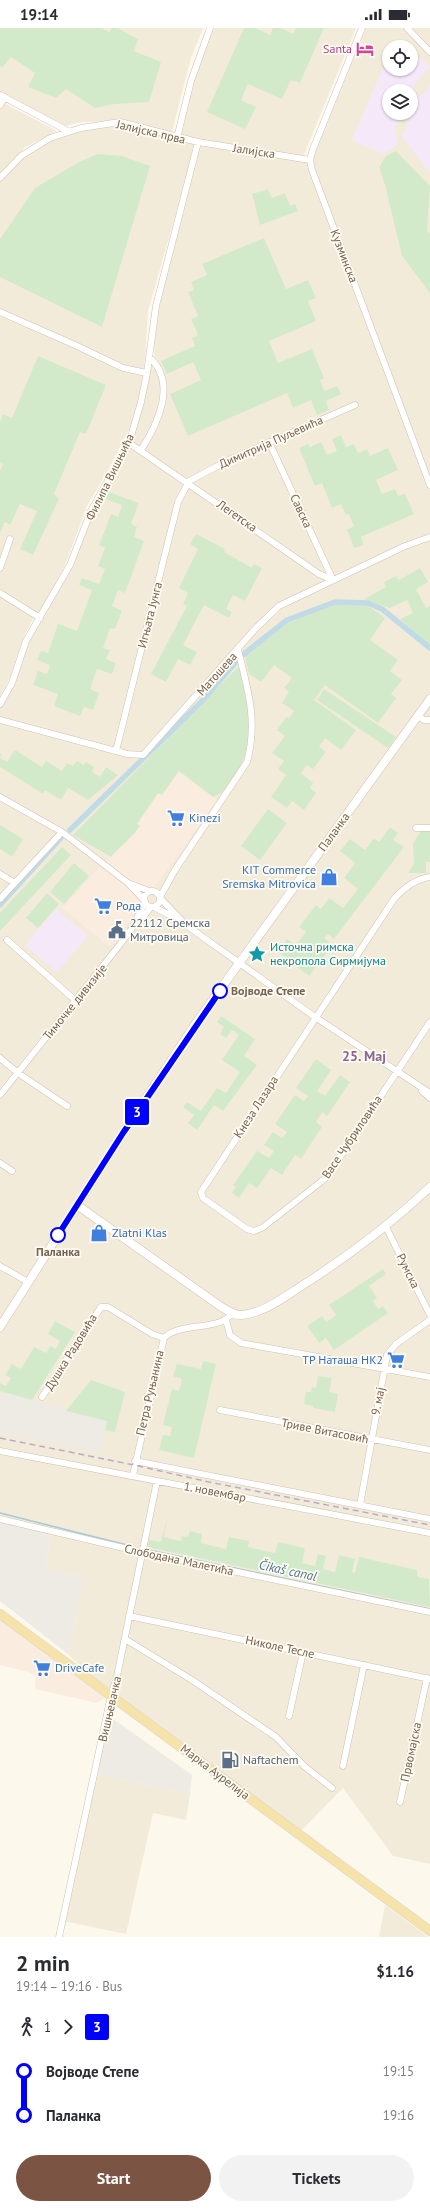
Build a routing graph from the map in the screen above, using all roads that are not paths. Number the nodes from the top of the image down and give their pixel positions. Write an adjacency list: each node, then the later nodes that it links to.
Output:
1 (210, 28): 8 (street)
2 (362, 28): 10 (street, Кузминска)
3 (407, 28): 4 (street)
4 (430, 52)
5 (2, 96): 6 (street); 7 (street)
6 (0, 105)
7 (68, 131): 8 (street, Јалијска прва); 11 (street, Јалијска прва)
8 (177, 138): 9 (street, Јалијска прва)
9 (198, 142): 10 (street, Јалијска); 13 (street, Филипа Вишњића)
10 (310, 160): 20 (street, Кузминска)
11 (0, 178)
12 (0, 312): 14 (street)
13 (150, 358): 14 (street, Филипа Вишњића); 18 (street)
14 (147, 374): 16 (street, Филипа Вишњића)
15 (355, 405): 17 (street, Димитрија Пуљевића)
16 (129, 442): 18 (street, Легетска); 26 (street, Филипа Вишњића)
17 (269, 442): 19 (street, Димитрија Пуљевића); 24 (street, Савска)
18 (141, 450): 19 (street, Легетска)
19 (188, 482): 24 (street, Легетска); 33 (street, Игњата Јунга)
20 (430, 485)
21 (430, 537): 24 (street, Матошева)
22 (10, 539): 23 (street)
23 (0, 568)
24 (333, 580): 27 (street, Матошева)
25 (0, 593): 26 (street)
26 (40, 618): 29 (street, Филипа Вишњића)
27 (238, 650): 33 (street, Матошева); 38 (street)
28 (430, 699): 30 (main road, Паланка)
29 (0, 704)
30 (418, 716): 32 (street); 51 (main road, Паланка)
31 (0, 720): 33 (street, Матошева)
32 (430, 720)
33 (116, 751)
34 (0, 796): 37 (street)
35 (416, 828): 36 (street)
36 (430, 828)
37 (62, 832): 41 (street); 42 (street)
38 (175, 870): 43 (street); 44 (street)
39 (0, 874): 42 (street)
40 (430, 877): 53 (street)
41 (128, 882): 43 (street); 46 (street)
42 (15, 883): 45 (street)
43 (151, 891): 44 (street); 46 (street)
44 (160, 898): 47 (street); 48 (street)
45 (0, 899)
46 (144, 901): 47 (street); 49 (street, Тимочке дивизије)
47 (152, 907): 48 (street); 49 (street, Тимочке дивизије)
48 (182, 921): 51 (street)
49 (130, 930): 52 (street, Тимочке дивизије)
50 (8, 940): 52 (street)
51 (239, 962): 53 (street); 67 (main road, Паланка)
52 (76, 1001): 57 (street, Тимочке дивизије)
53 (315, 1017): 56 (street); 66 (street, Кнеза Лазара)
54 (430, 1022): 56 (street, Васе Чубриловића)
55 (0, 1058): 57 (street)
56 (396, 1072): 58 (street); 66 (street, Васе Чубриловића)
57 (18, 1073): 60 (street, Тимочке дивизије); 62 (street)
58 (417, 1085): 59 (street); 61 (street)
59 (430, 1093)
60 (0, 1095)
61 (430, 1098)
62 (67, 1106)
63 (0, 1163): 64 (street)
64 (12, 1171)
65 (430, 1187): 68 (main road)
66 (203, 1198)
67 (77, 1205): 70 (main road, Паланка); 71 (main road)
68 (386, 1227): 71 (main road); 72 (street, Румска)
69 (0, 1266): 70 (street)
70 (28, 1282): 75 (main road, Паланка)
71 (232, 1313): 73 (street)
72 (430, 1315)
73 (226, 1320): 76 (street, Петра Руњанина); 77 (street)
74 (430, 1320): 77 (street, 9. мај)
75 (0, 1327)
76 (164, 1338): 79 (street, Душка Радовића); 84 (street, Петра Руњанина)
77 (385, 1368): 78 (street); 81 (street, 9. мај)
78 (430, 1377)
79 (42, 1397)
80 (220, 1410): 81 (street, Триве Витасовић)
81 (371, 1440): 82 (street, Триве Витасовић); 87 (street, 9. мај)
82 (430, 1450)
83 (0, 1451): 85 (street, 1. новембар)
84 (135, 1461): 85 (street, Петра Руњанина); 87 (street, 1. новембар)
85 (133, 1475): 86 (street, 1. новембар)
86 (157, 1481): 90 (street, 1. новембар); 91 (street, Вишњевачка)
87 (360, 1505): 89 (street, 1. новембар)
88 (0, 1519): 91 (street, Слободана Малетића)
89 (430, 1519)
90 (430, 1533)
91 (141, 1552): 92 (street, Слободана Малетића); 94 (street, Вишњевачка)
92 (430, 1612)
93 (0, 1614): 99 (main road, Марка Аурелија)
94 (129, 1616): 95 (street, Вишњевачка); 96 (street, Николе Тесле)
95 (125, 1639): 99 (street, Вишњевачка); 102 (street)
96 (303, 1652): 97 (street, Николе Тесле); 100 (street)
97 (364, 1665): 98 (street, Николе Тесле); 101 (street)
98 (428, 1679): 103 (street, Првомајска)
99 (111, 1696): 104 (main road, Марка Аурелија); 105 (street, Вишњевачка)
100 (288, 1716)
101 (343, 1766)
102 (332, 1788)
103 (400, 1802)
104 (430, 1931)
105 (59, 1937)

